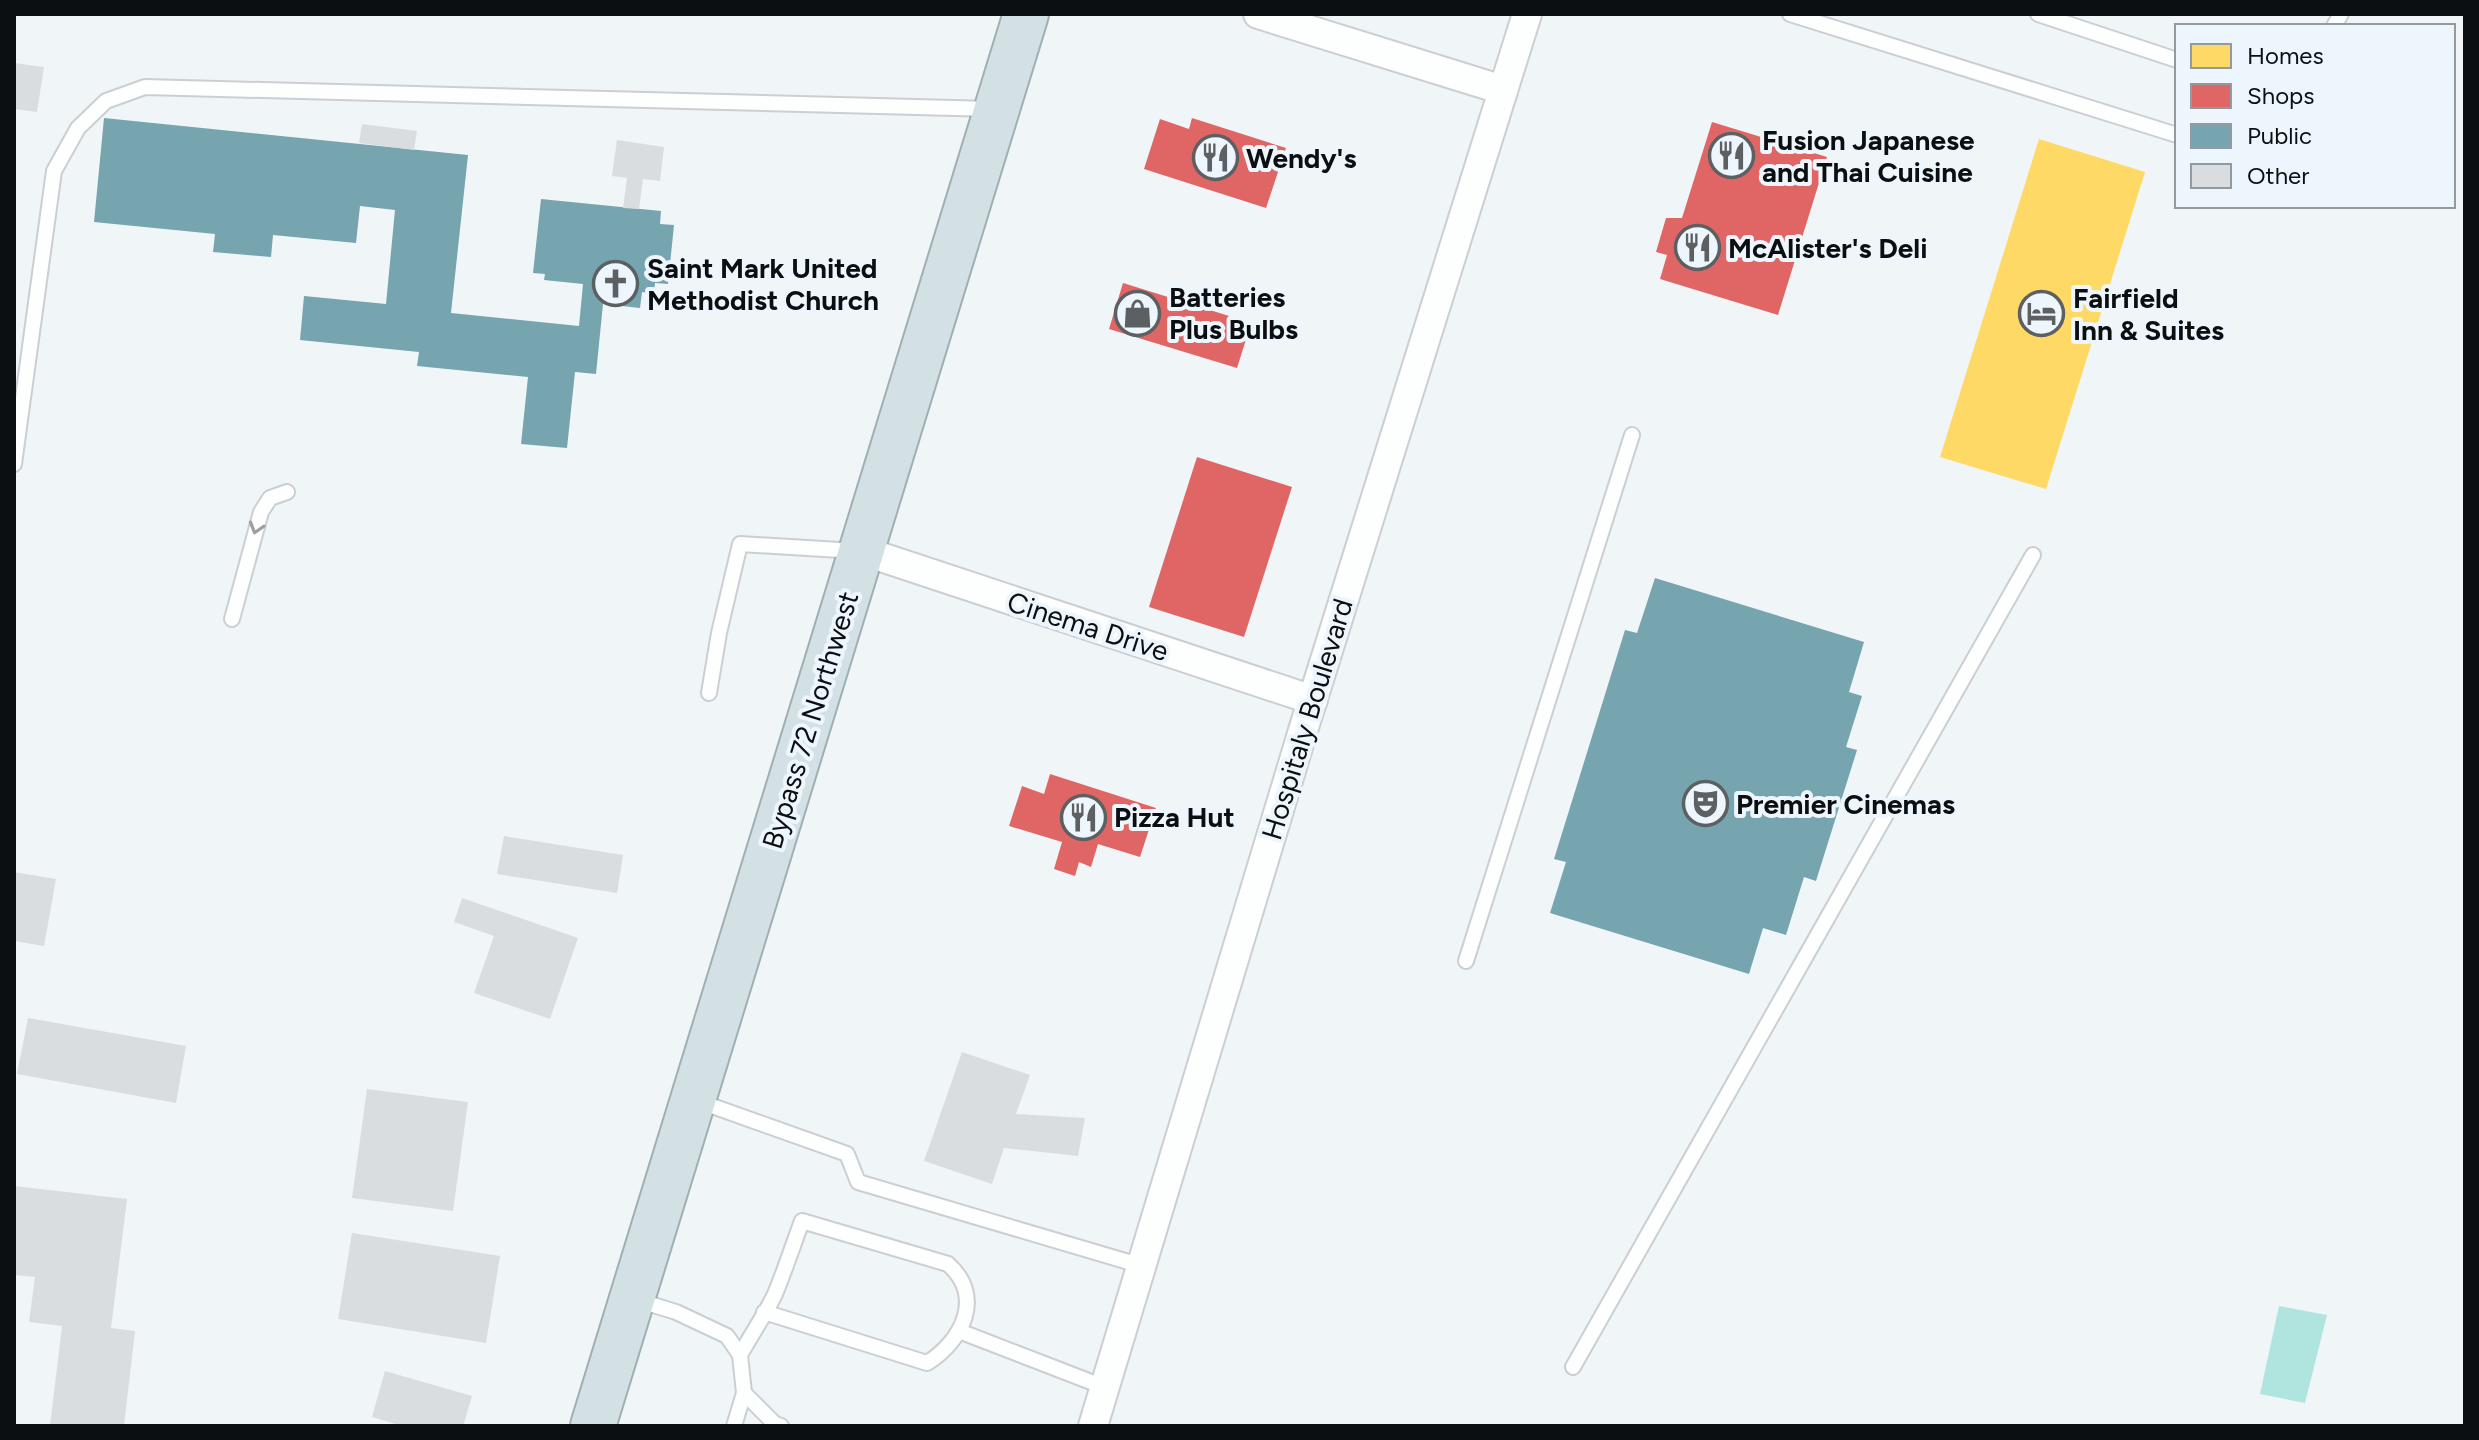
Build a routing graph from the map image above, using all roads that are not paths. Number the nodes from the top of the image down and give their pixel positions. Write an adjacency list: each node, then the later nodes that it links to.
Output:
1 (1026, 14): 8 (highway, Bypass 72 Northwest)
2 (1258, 14): 7 (street)
3 (1527, 14): 7 (street, Hospitaly Boulevard)
4 (1790, 14): 9 (lane)
5 (2038, 14): 6 (lane)
6 (2175, 59)
7 (1503, 90): 17 (street, Hospitaly Boulevard)
8 (998, 109): 11 (lane); 13 (highway, Bypass 72 Northwest)
9 (2175, 134)
10 (1632, 435): 18 (lane)
11 (14, 464)
12 (287, 492): 15 (lane, one-way to 15)
13 (863, 551): 16 (lane); 17 (street, Cinema Drive); 19 (highway, Bypass 72 Northwest)
14 (2033, 555): 25 (lane)
15 (232, 619)
16 (709, 693)
17 (1313, 700): 20 (street, Hospitaly Boulevard)
18 (1466, 961)
19 (694, 1100): 20 (lane); 21 (highway, Bypass 72 Northwest)
20 (1142, 1266): 26 (street, Hospitaly Boulevard)
21 (632, 1298): 24 (lane); 28 (highway, Bypass 72 Northwest)
22 (764, 1312): 23 (lane); 23 (lane); 24 (lane)
23 (959, 1331): 26 (lane)
24 (740, 1355): 27 (lane)
25 (1573, 1367)
26 (1104, 1387): 31 (street, Hospitaly Boulevard)
27 (744, 1393): 29 (lane); 30 (lane)
28 (593, 1426)
29 (734, 1426)
30 (781, 1426)
31 (1093, 1426)

